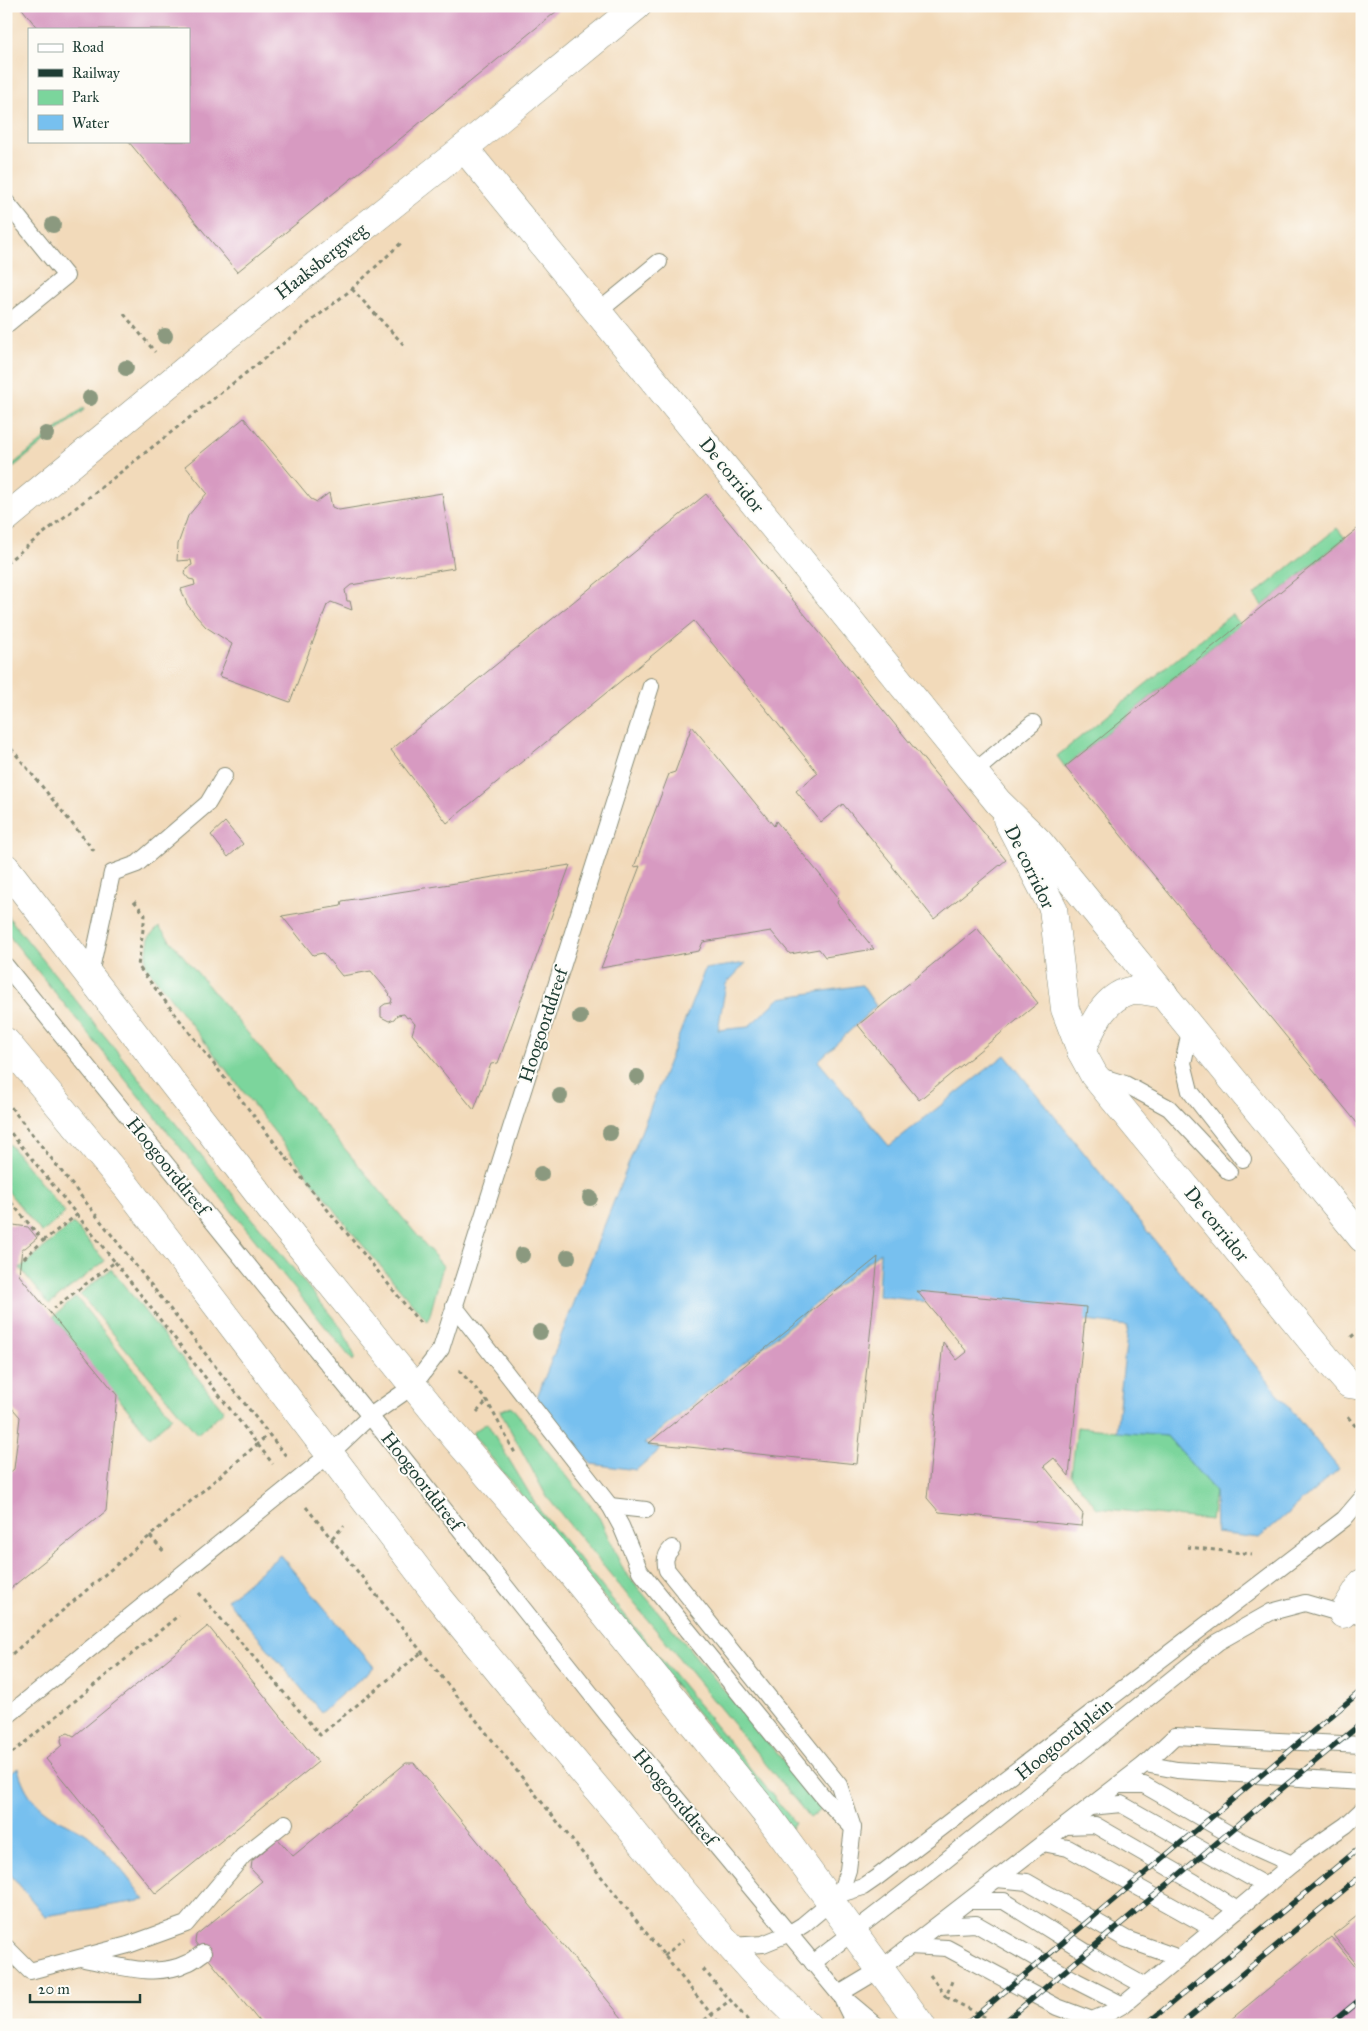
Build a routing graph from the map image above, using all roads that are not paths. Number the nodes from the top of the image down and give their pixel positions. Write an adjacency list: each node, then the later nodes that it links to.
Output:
1 (637, 6): 2 (street, Haaksbergweg)
2 (464, 148): 5 (street, De corridor); 7 (street, Haaksbergweg)
3 (6, 202): 6 (lane)
4 (659, 262): 5 (lane)
5 (599, 312): 10 (street, De corridor)
6 (6, 325)
7 (6, 518)
8 (651, 686): 24 (lane, Hoogoorddreef)
9 (1033, 724): 10 (lane)
10 (974, 772): 12 (street, De corridor)
11 (224, 776): 15 (lane)
12 (998, 802): 16 (street, De corridor); 19 (street, De corridor)
13 (6, 868): 15 (street)
14 (6, 966): 27 (lane, Hoogoorddreef)
15 (90, 974): 25 (street)
16 (1164, 994): 17 (street, De corridor); 19 (street)
17 (1191, 1026): 21 (lane); 23 (street, De corridor)
18 (6, 1042): 28 (street)
19 (1081, 1051): 20 (street, De corridor)
20 (1094, 1075): 22 (lane); 26 (street, De corridor)
21 (1243, 1159)
22 (1229, 1172)
23 (1362, 1238)
24 (454, 1306): 25 (lane, Hoogoorddreef); 30 (lane)
25 (413, 1386): 27 (lane, Hoogoorddreef); 49 (street)
26 (1362, 1386)
27 (370, 1416): 28 (lane, Hoogoorddreef); 55 (lane, Hoogoorddreef)
28 (331, 1454): 35 (lane, Hoogoorddreef); 56 (street)
29 (1362, 1498): 49 (lane)
30 (610, 1506): 31 (lane); 44 (lane)
31 (646, 1510)
32 (672, 1548): 44 (lane)
33 (1362, 1583): 34 (street)
34 (1352, 1615): 54 (lane, Hoogoordplein)
35 (6, 1717)
36 (1362, 1745): 37 (lane)
37 (1145, 1764): 38 (lane); 39 (lane)
38 (1362, 1782)
39 (1118, 1785): 40 (lane); 46 (lane)
40 (1090, 1807): 43 (lane); 48 (lane)
41 (1362, 1810): 46 (lane)
42 (285, 1822): 60 (lane)
43 (1065, 1826): 45 (lane); 51 (lane)
44 (853, 1828): 49 (lane)
45 (1043, 1843): 47 (lane); 53 (lane)
46 (1292, 1864): 48 (lane)
47 (997, 1879): 50 (lane); 61 (lane)
48 (1266, 1886): 51 (lane)
49 (835, 1898): 54 (street); 55 (lane)
50 (969, 1901): 52 (lane); 64 (lane)
51 (1236, 1910): 53 (lane)
52 (937, 1926): 57 (lane); 66 (lane)
53 (1213, 1929): 61 (lane)
54 (852, 1932): 62 (lane, Hoogoordplein); 63 (street)
55 (790, 1933): 56 (lane); 62 (lane, Hoogoorddreef)
56 (730, 1946): 68 (street)
57 (909, 1946): 63 (lane); 66 (lane)
58 (6, 1947): 60 (lane)
59 (203, 1953): 60 (lane)
60 (79, 1958)
61 (1179, 1958): 64 (lane)
62 (813, 1963): 65 (lane, Hoogoorddreef)
63 (879, 1970): 65 (lane); 67 (street)
64 (1146, 1986): 66 (lane)
65 (840, 1994): 69 (lane, Hoogoorddreef); 70 (lane, Hoogoorddreef)
66 (1123, 2005)
67 (920, 2023)
68 (807, 2025)
69 (855, 2025)
70 (876, 2025)

